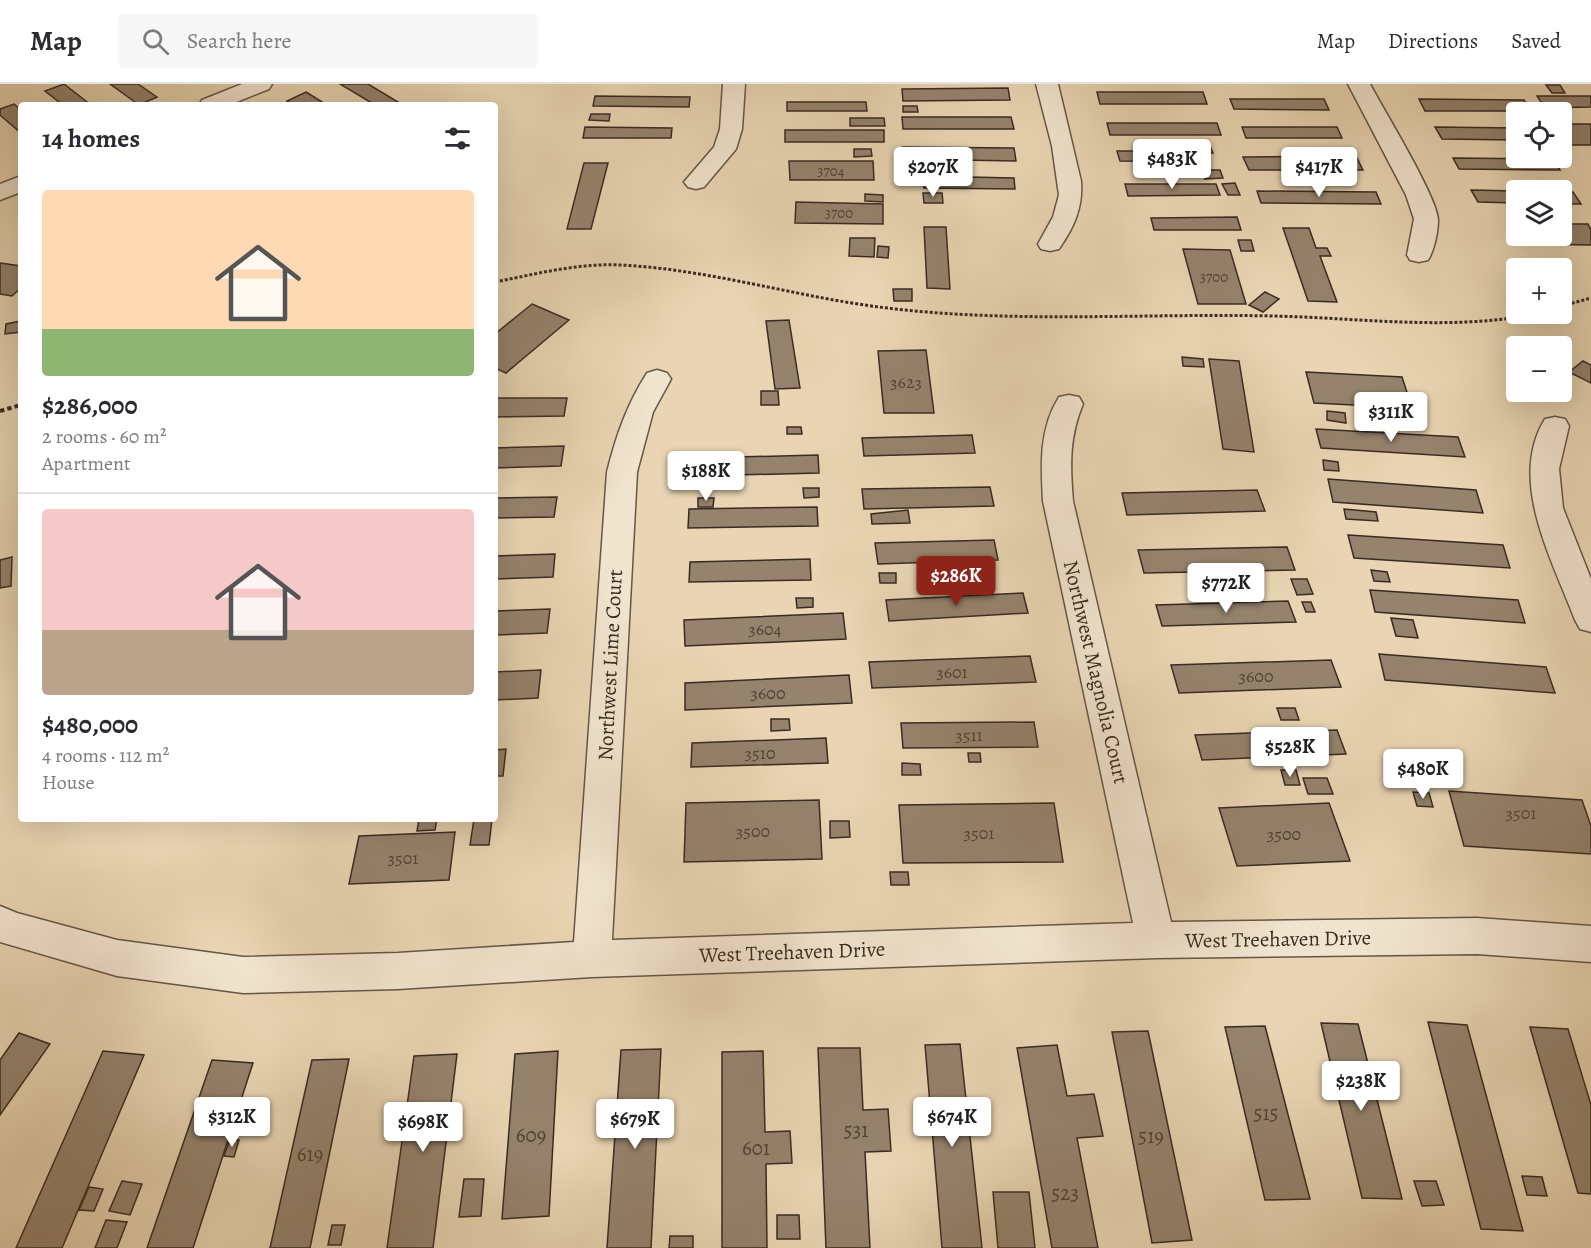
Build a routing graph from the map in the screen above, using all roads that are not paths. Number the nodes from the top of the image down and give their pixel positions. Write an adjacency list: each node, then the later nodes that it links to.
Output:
1 (261, 84): 5 (lane)
2 (734, 84): 6 (lane)
3 (1047, 84): 9 (lane)
4 (1359, 84): 10 (lane)
5 (217, 102)
6 (696, 182)
7 (18, 184): 8 (lane)
8 (0, 193)
9 (1050, 244)
10 (1419, 255)
11 (657, 379): 18 (lane, Northwest Lime Court)
12 (1069, 404): 16 (lane, Northwest Magnolia Court)
13 (1555, 426): 14 (lane)
14 (1591, 620)
15 (0, 923): 18 (lane, West Treehaven Drive)
16 (1156, 940): 17 (lane, West Treehaven Drive); 18 (lane, West Treehaven Drive)
17 (1591, 944)
18 (592, 958)

